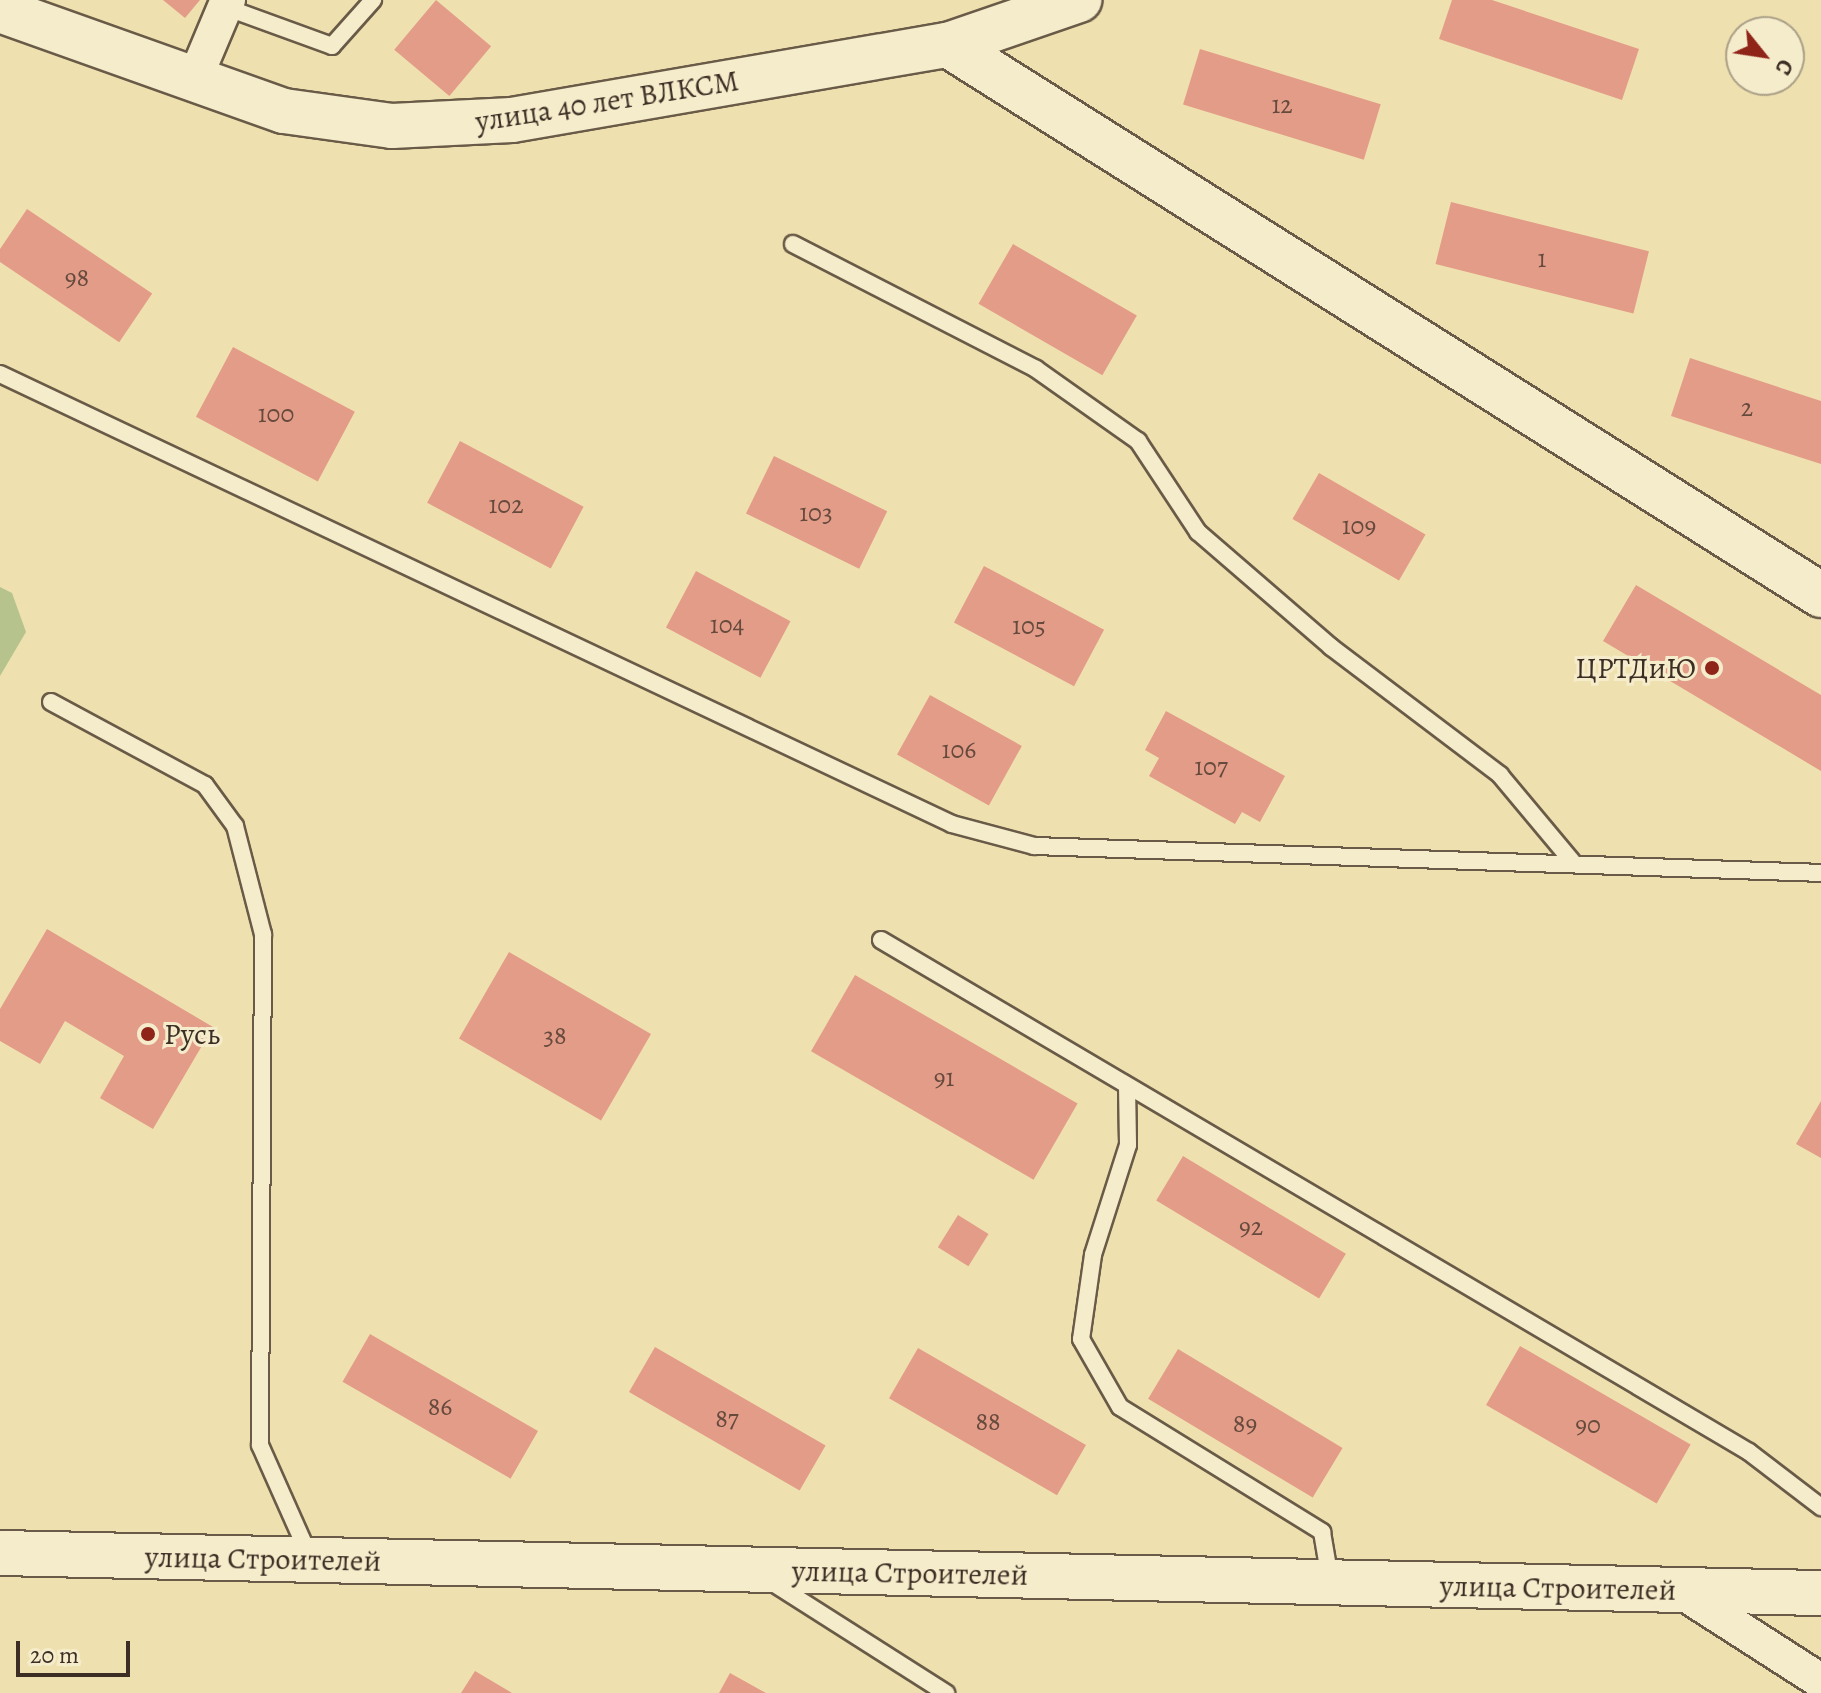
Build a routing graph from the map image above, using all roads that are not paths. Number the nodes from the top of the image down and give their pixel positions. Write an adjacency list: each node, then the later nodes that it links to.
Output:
1 (373, 0): 3 (lane)
2 (1079, 0): 5 (street, улица 40 лет ВЛКСМ)
3 (227, 3): 6 (street)
4 (0, 10): 6 (street, улица 40 лет ВЛКСМ)
5 (948, 45): 6 (street, улица 40 лет ВЛКСМ); 9 (street)
6 (195, 78)
7 (793, 244): 11 (lane)
8 (0, 374): 11 (lane)
9 (1810, 581)
10 (51, 702): 17 (lane)
11 (1572, 861): 12 (lane)
12 (1821, 873)
13 (881, 940): 14 (lane)
14 (1127, 1086): 15 (lane); 19 (lane)
15 (1821, 1507)
16 (0, 1553): 17 (street, улица Строителей)
17 (311, 1560): 18 (street, улица Строителей)
18 (752, 1570): 19 (street, улица Строителей); 23 (lane)
19 (1331, 1583): 20 (street, улица Строителей)
20 (1679, 1590): 21 (street, улица Строителей); 22 (street)
21 (1821, 1593)
22 (1821, 1681)
23 (946, 1693)

